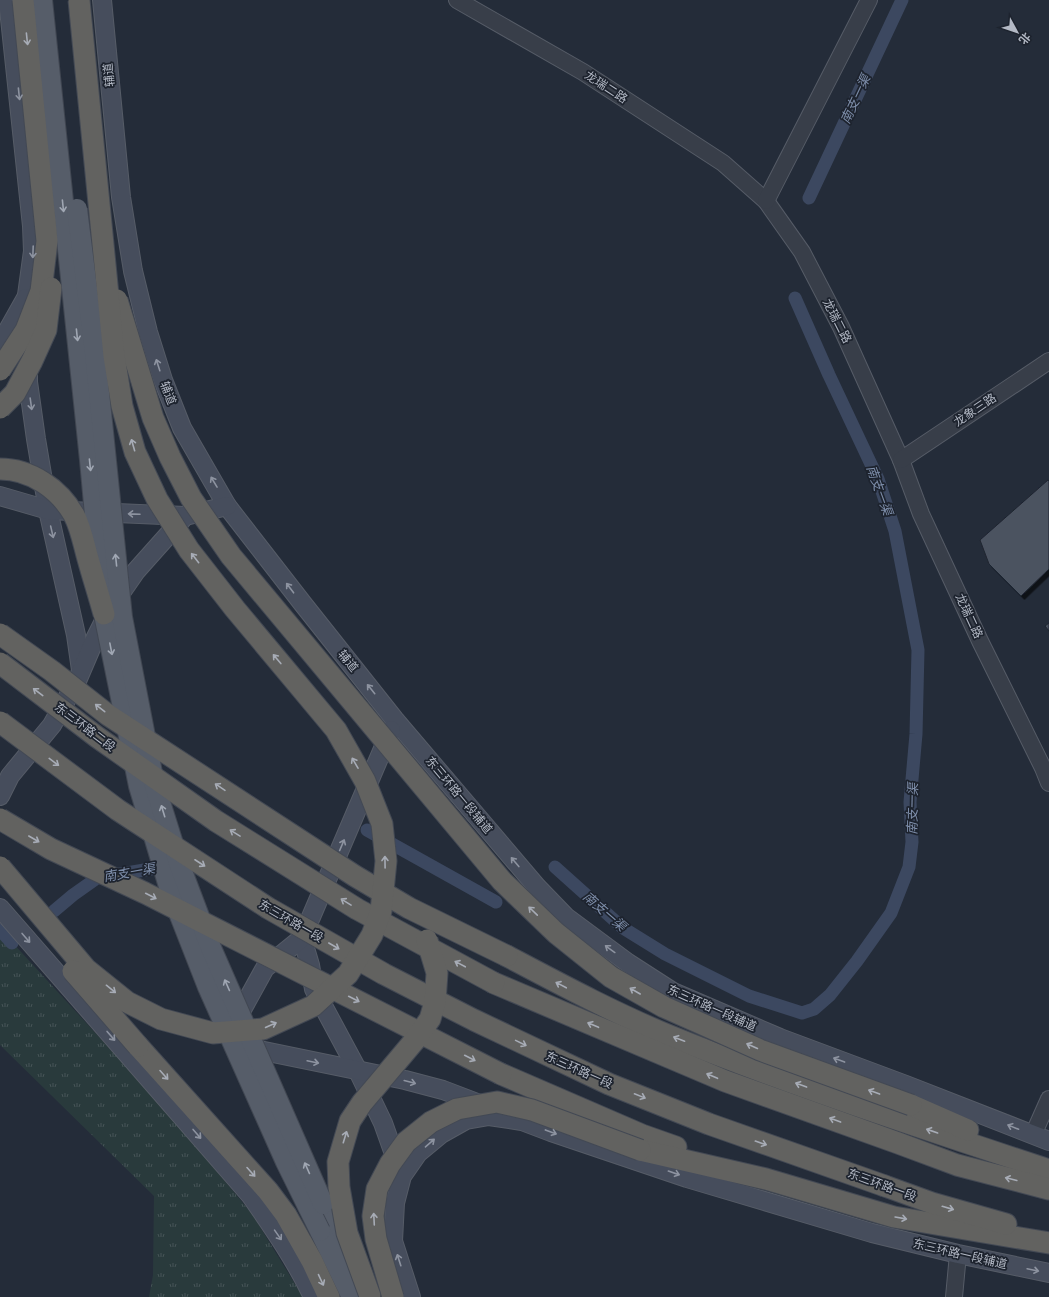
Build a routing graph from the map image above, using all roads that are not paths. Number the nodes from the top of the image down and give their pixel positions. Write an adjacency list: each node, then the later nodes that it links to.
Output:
1 (8, 0): 12 (main road, one-way to 12)
2 (23, 0): 10 (highway, one-way to 10, bridge)
3 (42, 0): 23 (main road, one-way to 23, bridge)
4 (55, 0): 55 (main road, one-way to 4, bridge)
5 (79, 0): 11 (highway, bridge)
6 (102, 0): 20 (main road, 辅道, one-way to 6)
7 (457, 0): 9 (street, 龙瑞二路)
8 (869, 0): 9 (street)
9 (766, 201): 17 (street, 龙瑞二路)
10 (47, 241): 15 (highway, bridge); 16 (highway, bridge)
11 (105, 264): 32 (highway, one-way to 11, bridge); 41 (highway, one-way to 11, bridge)
12 (27, 295): 13 (main road); 21 (main road, one-way to 21)
13 (0, 344)
14 (1049, 361): 17 (street, 龙象三路)
15 (0, 370)
16 (0, 408)
17 (901, 460): 29 (street, 龙瑞二路)
18 (0, 469): 23 (highway, bridge)
19 (0, 496): 21 (main road)
20 (227, 506): 22 (main road); 27 (main road, 辅道, one-way to 20)
21 (48, 510): 22 (main road, one-way to 21); 26 (main road, one-way to 26)
22 (185, 516): 26 (main road)
23 (104, 614): 55 (main road, one-way to 55, bridge)
24 (0, 634): 35 (highway, one-way to 24, bridge)
25 (0, 663): 48 (highway, 东三环路二段, one-way to 25, bridge)
26 (81, 670): 30 (main road)
27 (395, 720): 36 (main road, one-way to 27); 43 (main road, 东三环路一段辅道, one-way to 27)
28 (0, 722): 49 (highway, 东三环路一段, one-way to 49, bridge)
29 (1049, 783)
30 (0, 796)
31 (0, 819): 47 (highway, one-way to 47, bridge)
32 (0, 867)
33 (0, 888): 54 (highway, one-way to 54, bridge)
34 (0, 908): 37 (main road, one-way to 37)
35 (409, 908): 41 (highway, one-way to 35, bridge); 55 (highway, one-way to 35, bridge)
36 (302, 938): 38 (main road); 39 (main road)
37 (74, 993): 38 (main road); 53 (main road, one-way to 53)
38 (223, 1043): 39 (main road, one-way to 39)
39 (358, 1071): 42 (main road, one-way to 42); 46 (main road)
40 (1049, 1099): 43 (street)
41 (907, 1113): 44 (highway); 45 (highway, one-way to 41)
42 (522, 1121): 46 (main road, one-way to 42); 51 (main road, 东三环路一段辅道, one-way to 51)
43 (1041, 1138)
44 (1049, 1166)
45 (1049, 1170)
46 (402, 1176): 57 (main road, one-way to 46)
47 (766, 1179): 50 (highway, one-way to 50); 56 (highway, one-way to 47, bridge)
48 (1049, 1189)
49 (1049, 1237)
50 (1049, 1244)
51 (958, 1254): 52 (main road, 东三环路一段辅道, one-way to 52); 58 (street)
52 (1049, 1273)
53 (313, 1297)
54 (329, 1297)
55 (364, 1297)
56 (393, 1297)
57 (411, 1297)
58 (954, 1297)

